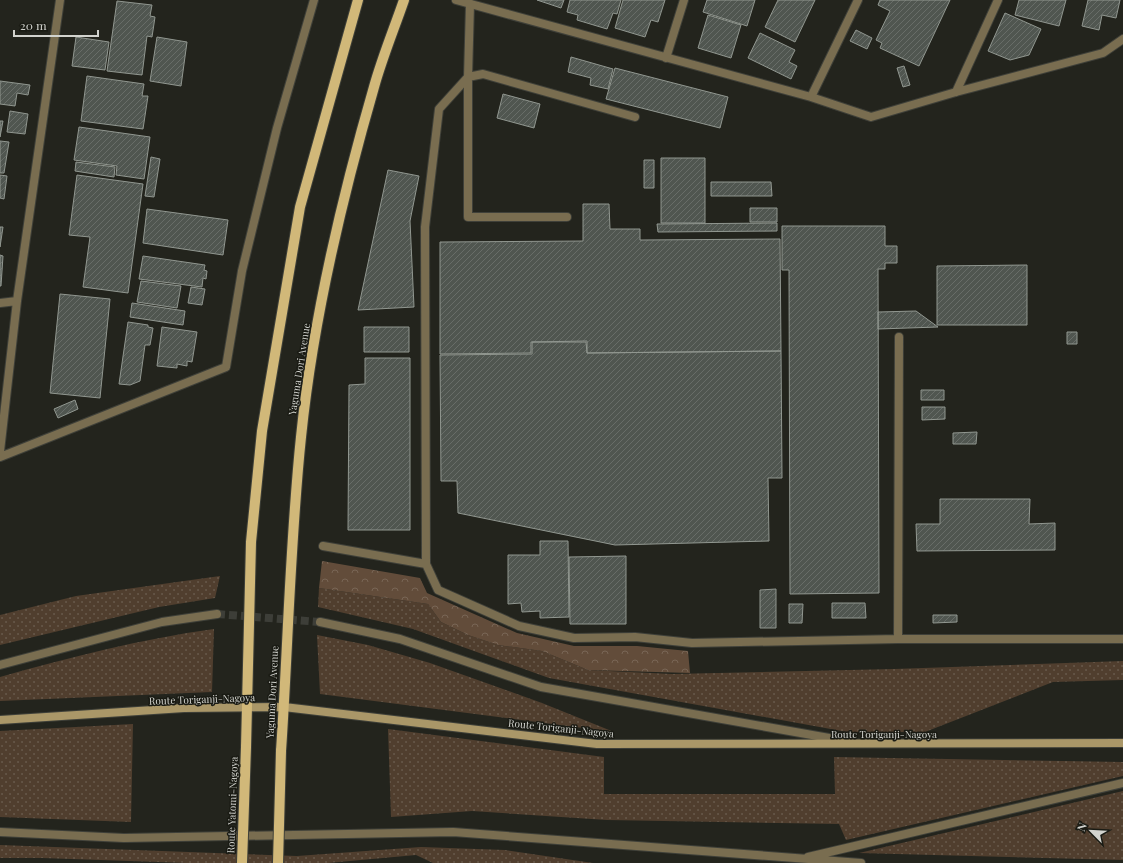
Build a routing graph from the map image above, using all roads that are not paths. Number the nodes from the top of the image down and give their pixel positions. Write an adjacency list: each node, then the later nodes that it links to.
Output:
1 (60, 0): 17 (street)
2 (314, 0): 21 (street)
3 (358, 0): 29 (main road)
4 (404, 0): 30 (main road, Yaguma Dori Avenue)
5 (456, 0): 9 (street)
6 (684, 0): 11 (street)
7 (858, 0): 14 (street)
8 (998, 0): 13 (street)
9 (470, 4): 11 (street); 12 (street)
10 (1123, 39): 13 (street)
11 (666, 58): 14 (street)
12 (468, 77): 15 (street); 16 (street); 23 (street)
13 (956, 92): 14 (street)
14 (811, 97)
15 (635, 117)
16 (567, 217)
17 (17, 301): 18 (street); 20 (street)
18 (0, 303)
19 (899, 337): 26 (street)
20 (0, 451)
21 (0, 457)
22 (323, 546): 23 (street)
23 (426, 564): 26 (street)
24 (217, 614): 28 (street)
25 (320, 622): 33 (street)
26 (898, 639): 27 (street)
27 (1123, 639)
28 (0, 665)
29 (246, 707): 30 (main road, Route Toriganji-Nagoya); 31 (main road, Route Toriganji-Nagoya); 37 (main road, Route Yatomi-Nagoya, bridge)
30 (284, 707): 33 (main road, Route Toriganji-Nagoya); 38 (main road, Yaguma Dori Avenue, bridge)
31 (0, 720)
32 (1123, 743): 33 (main road, Route Toriganji-Nagoya)
33 (859, 744)
34 (1123, 783): 36 (street)
35 (0, 832): 36 (street)
36 (800, 859): 39 (street)
37 (242, 863)
38 (278, 863)
39 (861, 863)

